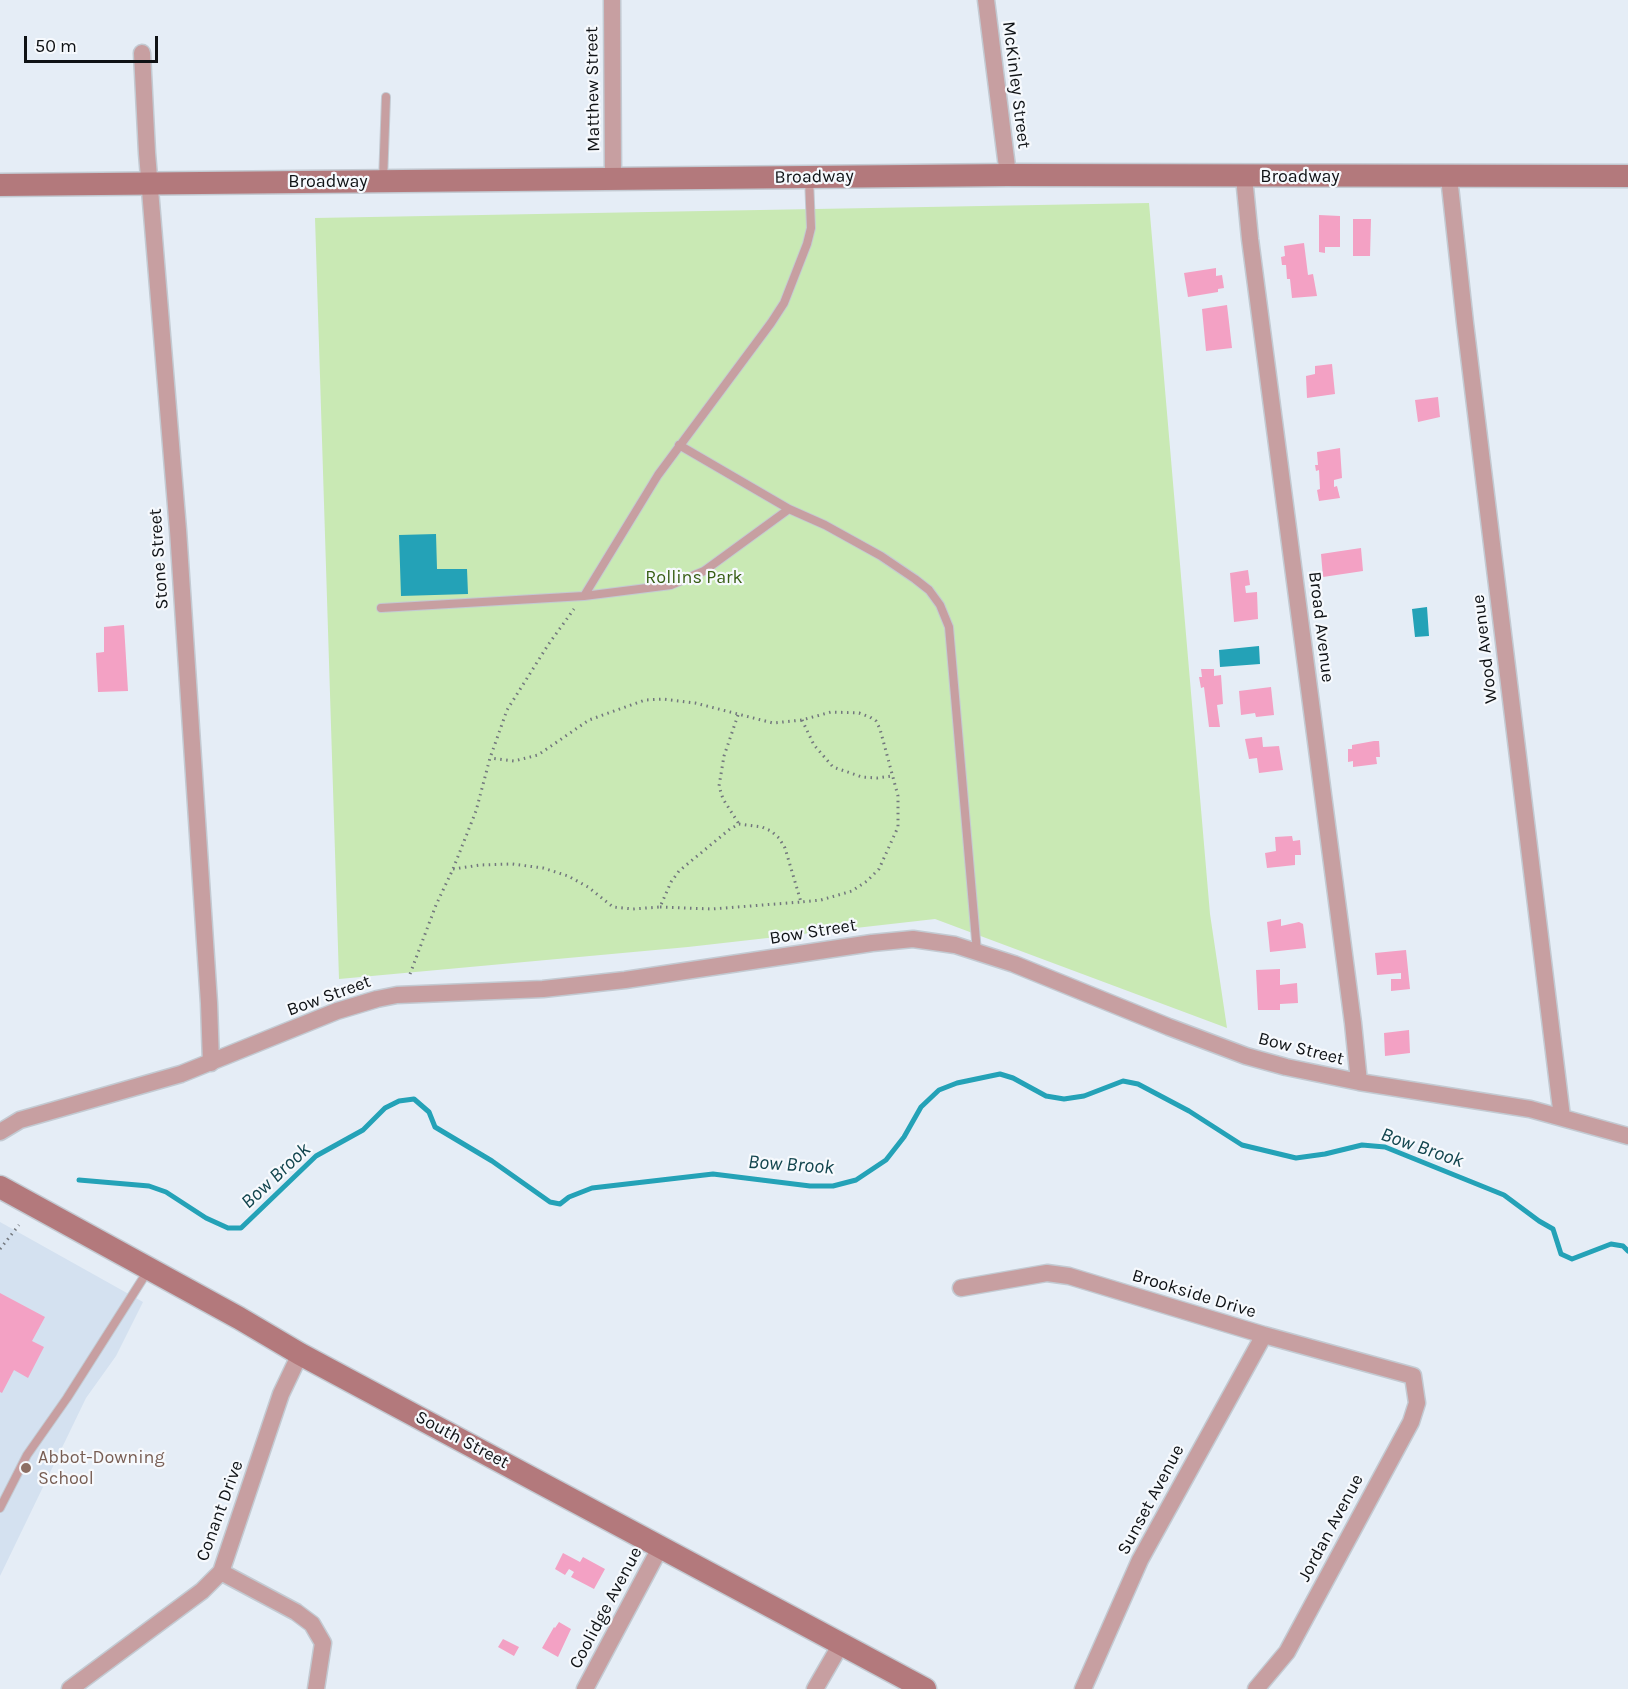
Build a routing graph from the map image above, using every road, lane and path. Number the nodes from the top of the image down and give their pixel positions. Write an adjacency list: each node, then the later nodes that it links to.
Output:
1 (612, 0): 10 (street, Matthew Street)
2 (986, 0): 5 (street, McKinley Street)
3 (142, 53): 11 (street, Stone Street)
4 (387, 97): 12 (lane)
5 (1008, 175): 7 (street, Broadway); 8 (street, Broadway)
6 (1628, 176): 9 (street, Broadway)
7 (809, 177): 10 (street, Broadway); 14 (lane)
8 (1244, 177): 9 (street, Broadway); 29 (street, Broad Avenue)
9 (1449, 177): 30 (street, Wood Avenue)
10 (613, 178): 12 (street, Broadway)
11 (151, 182): 12 (street, Broadway); 13 (street, Broadway); 28 (street, Stone Street)
12 (383, 182)
13 (0, 185)
14 (679, 445): 15 (lane); 16 (lane)
15 (789, 509): 16 (lane); 26 (lane)
16 (584, 596): 17 (lane); 20 (path)
17 (381, 608)
18 (738, 715): 19 (path); 20 (path); 22 (path)
19 (802, 720): 21 (path); 21 (path)
20 (490, 758): 23 (path)
21 (892, 776): 24 (path)
22 (739, 824): 24 (path); 25 (path)
23 (453, 869): 25 (path); 27 (path)
24 (801, 902): 25 (path)
25 (660, 907)
26 (976, 952): 28 (street, Bow Street); 29 (street, Bow Street)
27 (411, 974)
28 (211, 1063): 31 (street, Bow Street)
29 (1359, 1082): 30 (street, Bow Street)
30 (1562, 1117): 32 (street, Bow Street)
31 (0, 1132)
32 (1628, 1136)
33 (0, 1187): 36 (street, South Street)
34 (19, 1225): 35 (path)
35 (0, 1249)
36 (149, 1269): 39 (street, South Street); 41 (lane)
37 (962, 1288): 38 (street, Brookside Drive)
38 (1264, 1335): 40 (street, Brookside Drive); 50 (street, Sunset Avenue)
39 (300, 1354): 42 (street, South Street); 43 (street, Conant Drive)
40 (1413, 1376): 51 (street, Jordan Avenue)
41 (0, 1508)
42 (661, 1546): 44 (street, South Street); 47 (street, Coolidge Avenue)
43 (220, 1572): 45 (street, Conant Drive); 46 (street)
44 (841, 1644): 48 (street); 49 (street, South Street)
45 (70, 1689)
46 (316, 1689)
47 (585, 1689)
48 (815, 1689)
49 (925, 1689)
50 (1083, 1689)
51 (1256, 1689)

